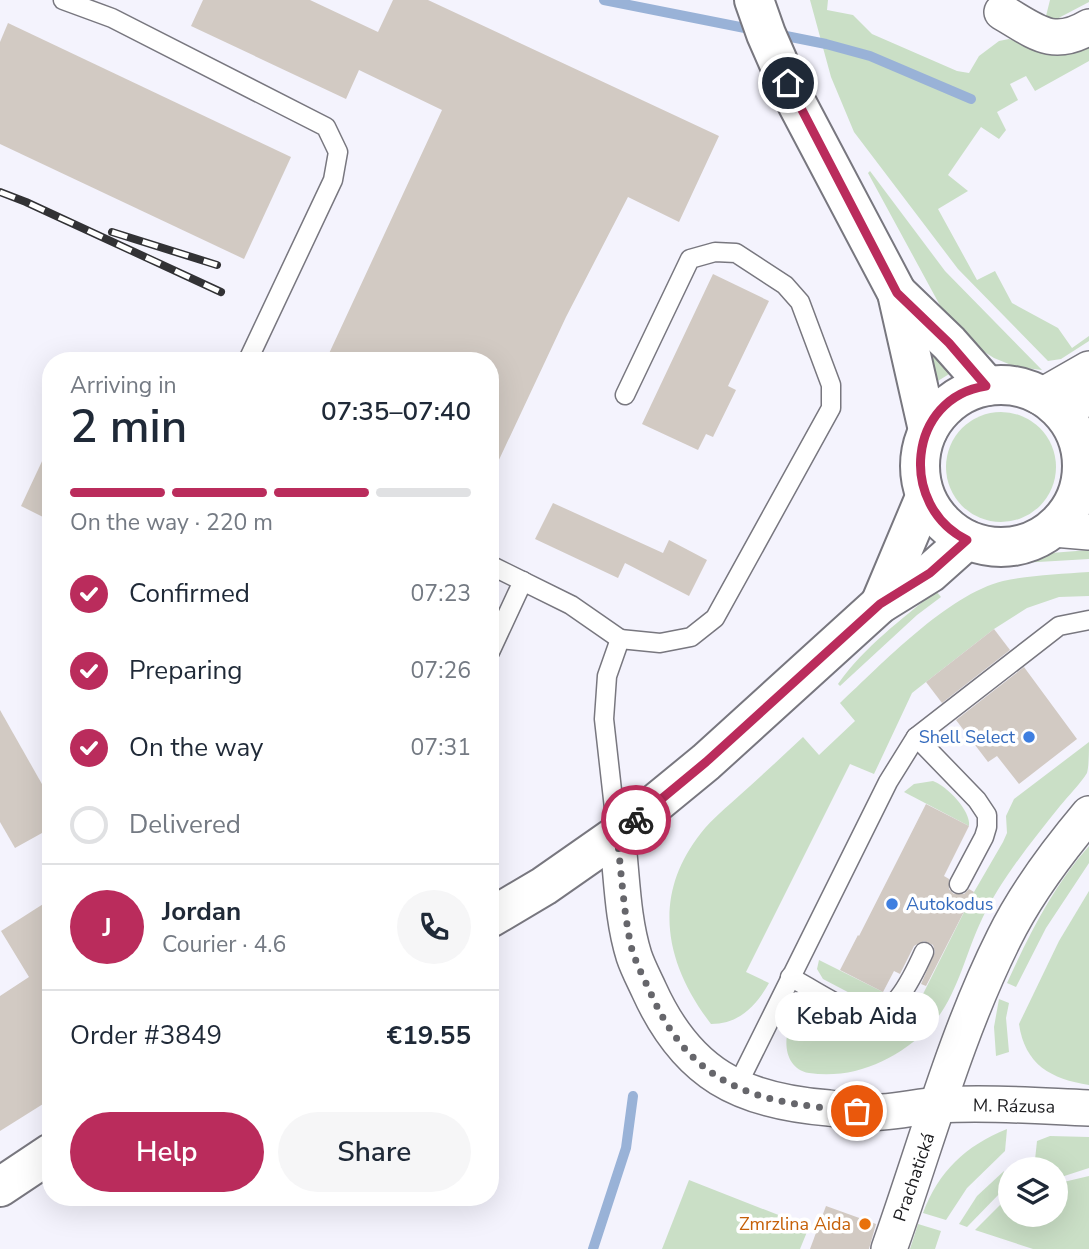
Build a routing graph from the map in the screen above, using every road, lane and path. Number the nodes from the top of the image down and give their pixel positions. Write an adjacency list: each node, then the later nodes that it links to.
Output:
1 (63, 0): 6 (lane)
2 (756, 6): 5 (street)
3 (1002, 12): 4 (street)
4 (1089, 27)
5 (897, 293): 8 (street); 12 (street)
6 (252, 352)
7 (1089, 369): 11 (street)
8 (986, 386): 11 (street); 12 (street)
9 (1089, 387): 11 (street)
10 (625, 395): 22 (lane)
11 (1053, 408): 13 (street)
12 (929, 430): 14 (street)
13 (1085, 466): 15 (street)
14 (925, 497): 16 (street); 19 (street)
15 (1071, 530): 16 (street)
16 (967, 540): 19 (street)
17 (499, 569): 18 (lane)
18 (523, 581): 21 (lane); 22 (lane)
19 (880, 604): 25 (street)
20 (1089, 620): 23 (lane)
21 (499, 633)
22 (620, 639): 25 (lane)
23 (916, 737): 26 (lane); 29 (lane)
24 (1089, 814): 31 (street, Prachatická)
25 (617, 835): 27 (street); 30 (street, M. Rázusa)
26 (959, 884)
27 (499, 913)
28 (925, 952): 29 (lane)
29 (790, 977): 30 (lane)
30 (736, 1087): 31 (street, M. Rázusa)
31 (939, 1105): 32 (street, M. Rázusa); 35 (street, Prachatická)
32 (1089, 1108)
33 (42, 1159): 34 (street)
34 (0, 1187)
35 (890, 1249)

